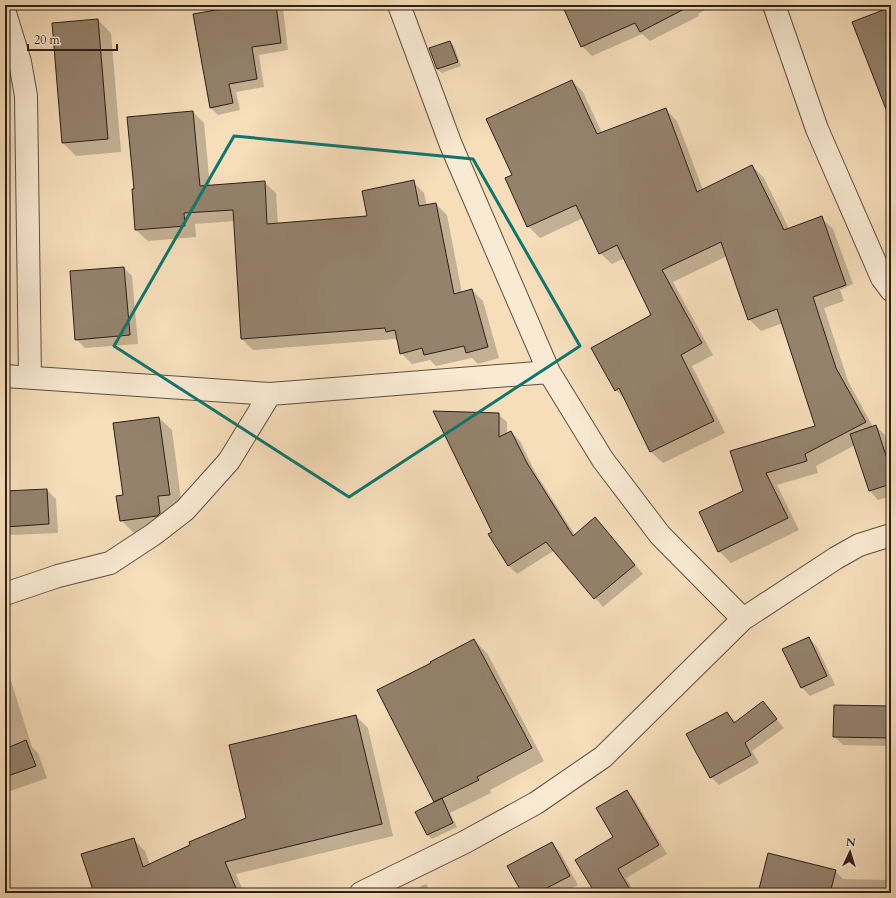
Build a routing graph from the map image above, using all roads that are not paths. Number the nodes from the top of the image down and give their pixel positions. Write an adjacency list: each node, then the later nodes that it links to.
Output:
1 (399, 5): 5 (street)
2 (774, 5): 4 (street)
3 (5, 13): 7 (street)
4 (891, 290)
5 (549, 372): 8 (street); 11 (street)
6 (5, 376): 7 (street)
7 (30, 377): 8 (street)
8 (270, 394): 10 (street)
9 (891, 535): 11 (street)
10 (5, 594)
11 (743, 619): 12 (street)
12 (361, 893)

